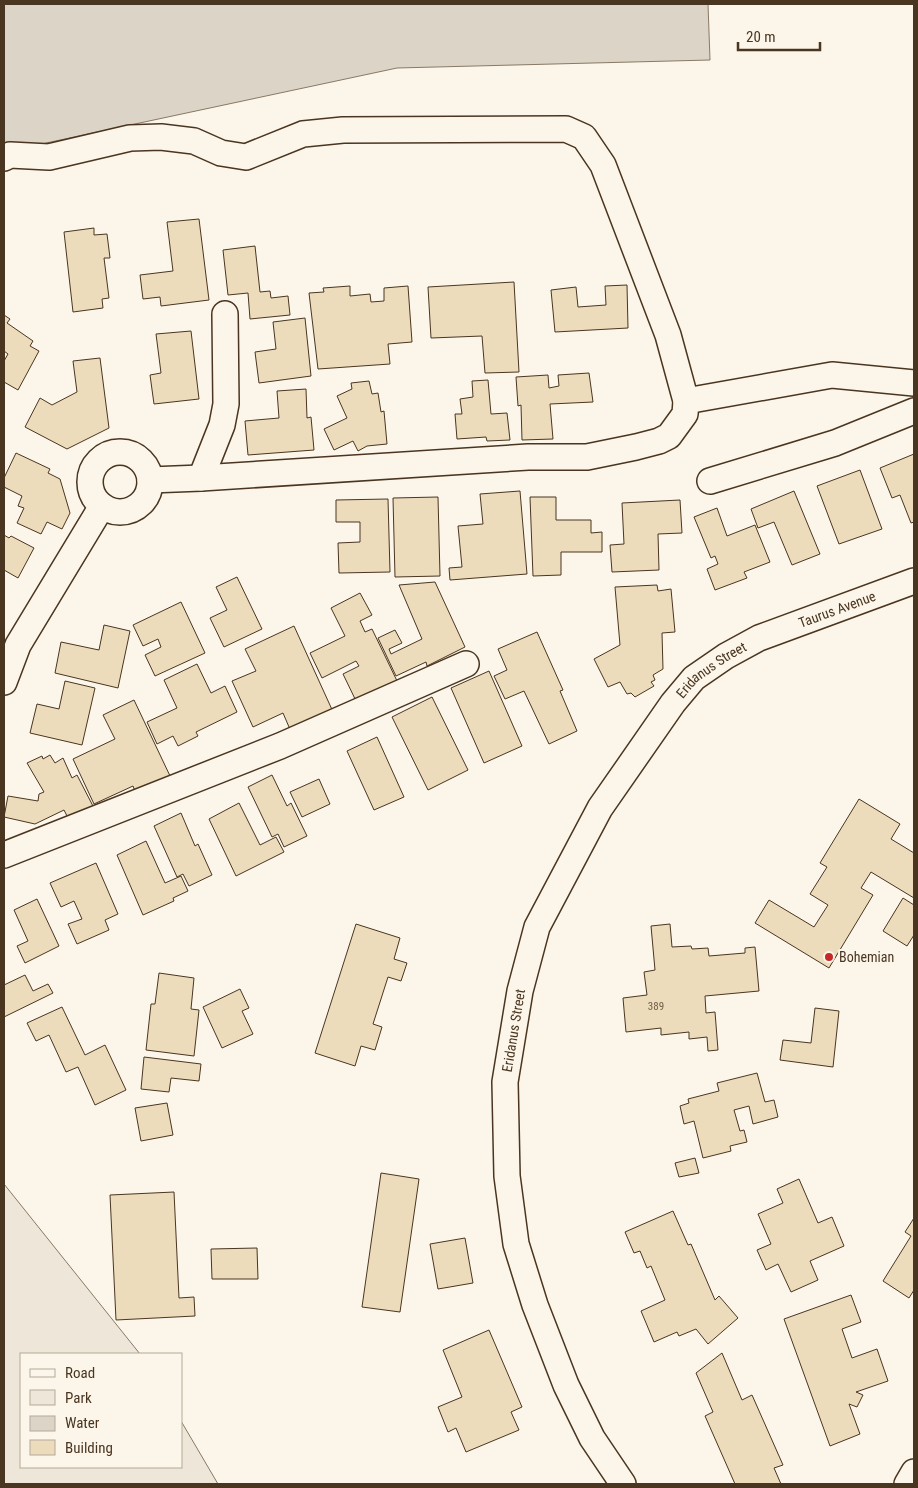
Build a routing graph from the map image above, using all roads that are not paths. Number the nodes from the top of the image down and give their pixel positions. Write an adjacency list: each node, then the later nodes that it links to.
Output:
1 (4, 158): 4 (street)
2 (225, 314): 6 (street)
3 (914, 383): 4 (street)
4 (686, 401): 6 (street)
5 (914, 411): 8 (street)
6 (202, 478): 7 (street)
7 (150, 480): 9 (street); 9 (street)
8 (710, 481)
9 (102, 506): 13 (street)
10 (914, 580): 11 (street, Taurus Avenue)
11 (758, 638): 16 (street, Eridanus Street)
12 (466, 664): 14 (street)
13 (4, 682)
14 (4, 856)
15 (914, 1472): 17 (street)
16 (623, 1484)
17 (907, 1484)

